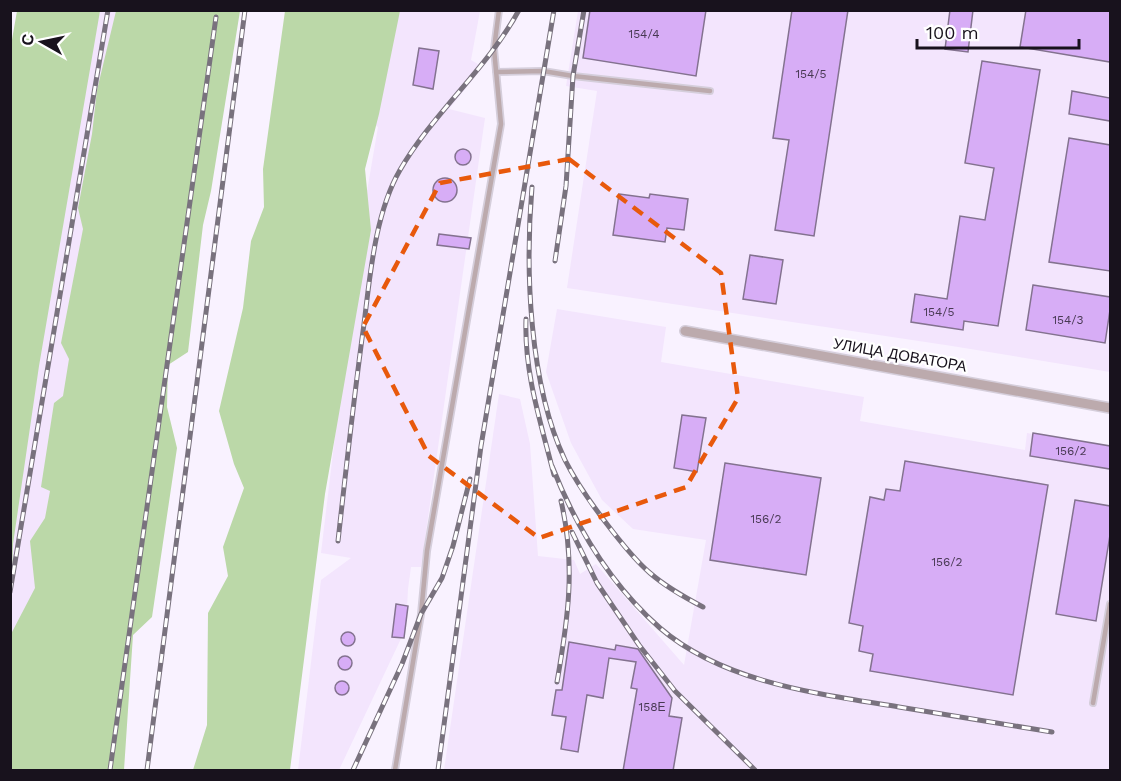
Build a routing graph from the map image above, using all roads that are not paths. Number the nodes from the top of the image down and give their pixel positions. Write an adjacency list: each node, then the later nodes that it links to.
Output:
1 (499, 10): 2 (lane)
2 (496, 72): 3 (lane); 8 (lane)
3 (710, 91)
4 (685, 331): 5 (street, УЛИЦА ДОВАТОРА)
5 (1110, 408)
6 (1110, 604): 7 (lane)
7 (1093, 703)
8 (395, 771)

